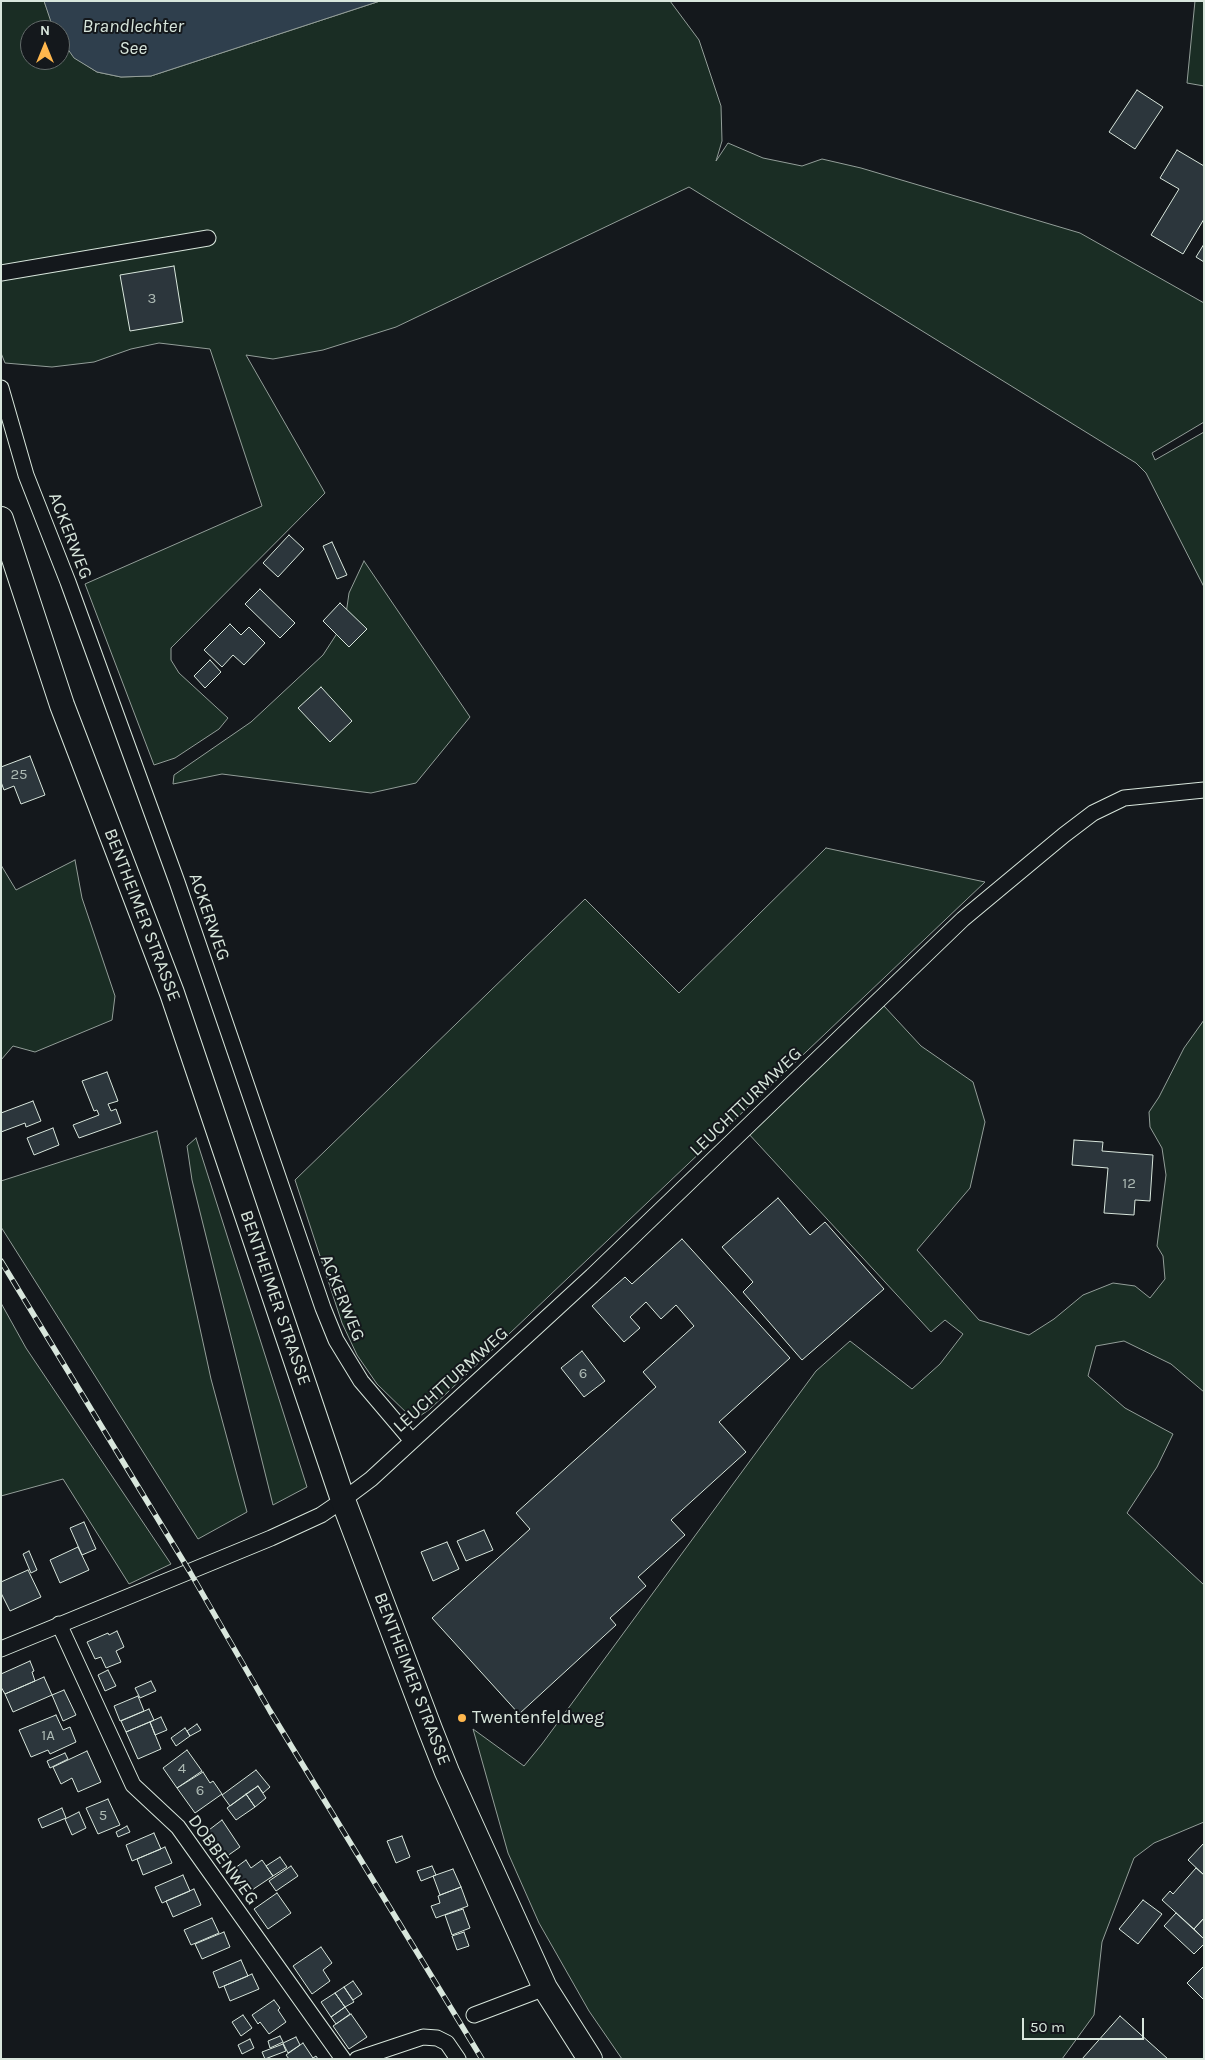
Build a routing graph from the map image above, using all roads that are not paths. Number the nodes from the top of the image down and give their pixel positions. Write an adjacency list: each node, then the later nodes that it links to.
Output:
1 (208, 238): 2 (street)
2 (1, 273)
3 (1, 388): 8 (street, ACKERWEG)
4 (2, 520): 6 (main road, BENTHEIMER STRASSE)
5 (1, 568): 6 (main road)
6 (53, 675): 9 (main road, BENTHEIMER STRASSE)
7 (1204, 790): 8 (street, LEUCHTTURMWEG)
8 (412, 1441): 9 (street, LEUCHTTURMWEG)
9 (343, 1500): 10 (street); 12 (main road, BENTHEIMER STRASSE)
10 (59, 1624): 11 (street); 14 (street, DOBBENWEG)
11 (1, 1649)
12 (545, 1988): 13 (street); 17 (main road, BENTHEIMER STRASSE)
13 (474, 2014)
14 (342, 2059)
15 (357, 2059): 16 (street)
16 (458, 2059)
17 (590, 2059)

